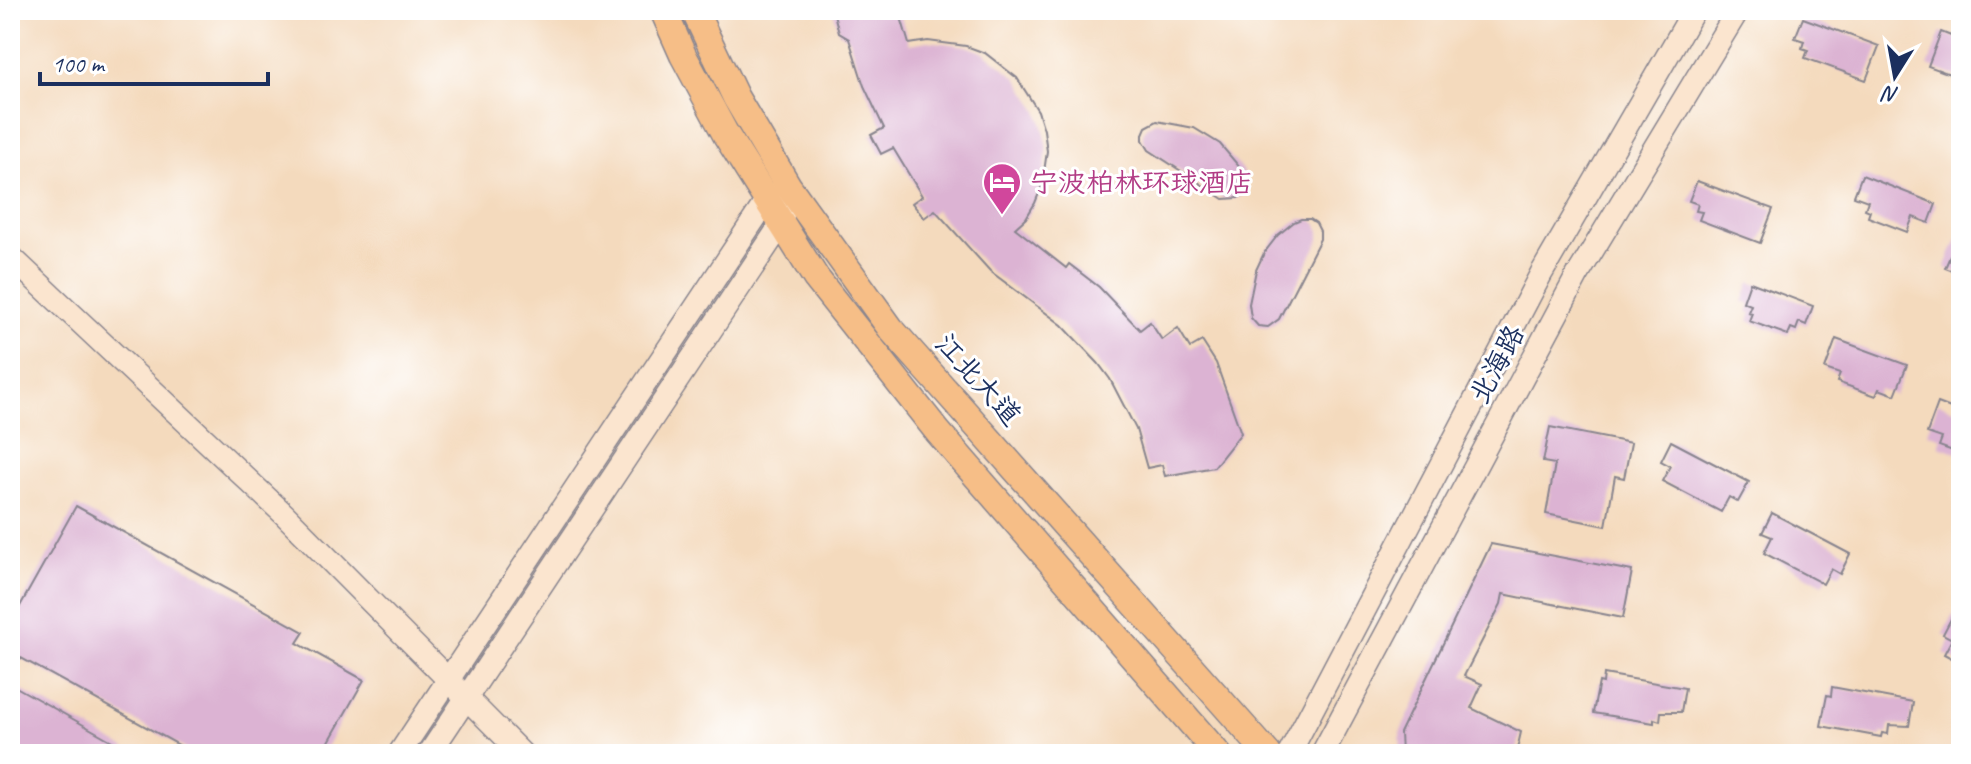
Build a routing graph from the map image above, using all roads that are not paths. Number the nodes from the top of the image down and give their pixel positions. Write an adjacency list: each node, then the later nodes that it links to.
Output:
1 (663, 10): 5 (main road, 江北大道)
2 (694, 10): 5 (main road, 江北大道)
3 (1694, 10): 15 (street, 北海路)
4 (1738, 10): 16 (street, 北海路)
5 (778, 193): 6 (main road, 江北大道); 8 (street); 14 (main road, 江北大道)
6 (782, 223): 9 (street); 13 (main road, 江北大道)
7 (10, 256): 8 (street)
8 (448, 680): 9 (street); 10 (street)
9 (466, 698): 11 (street); 12 (street)
10 (399, 754)
11 (429, 754)
12 (522, 754)
13 (1218, 754)
14 (1268, 754)
15 (1289, 754)
16 (1322, 754)

